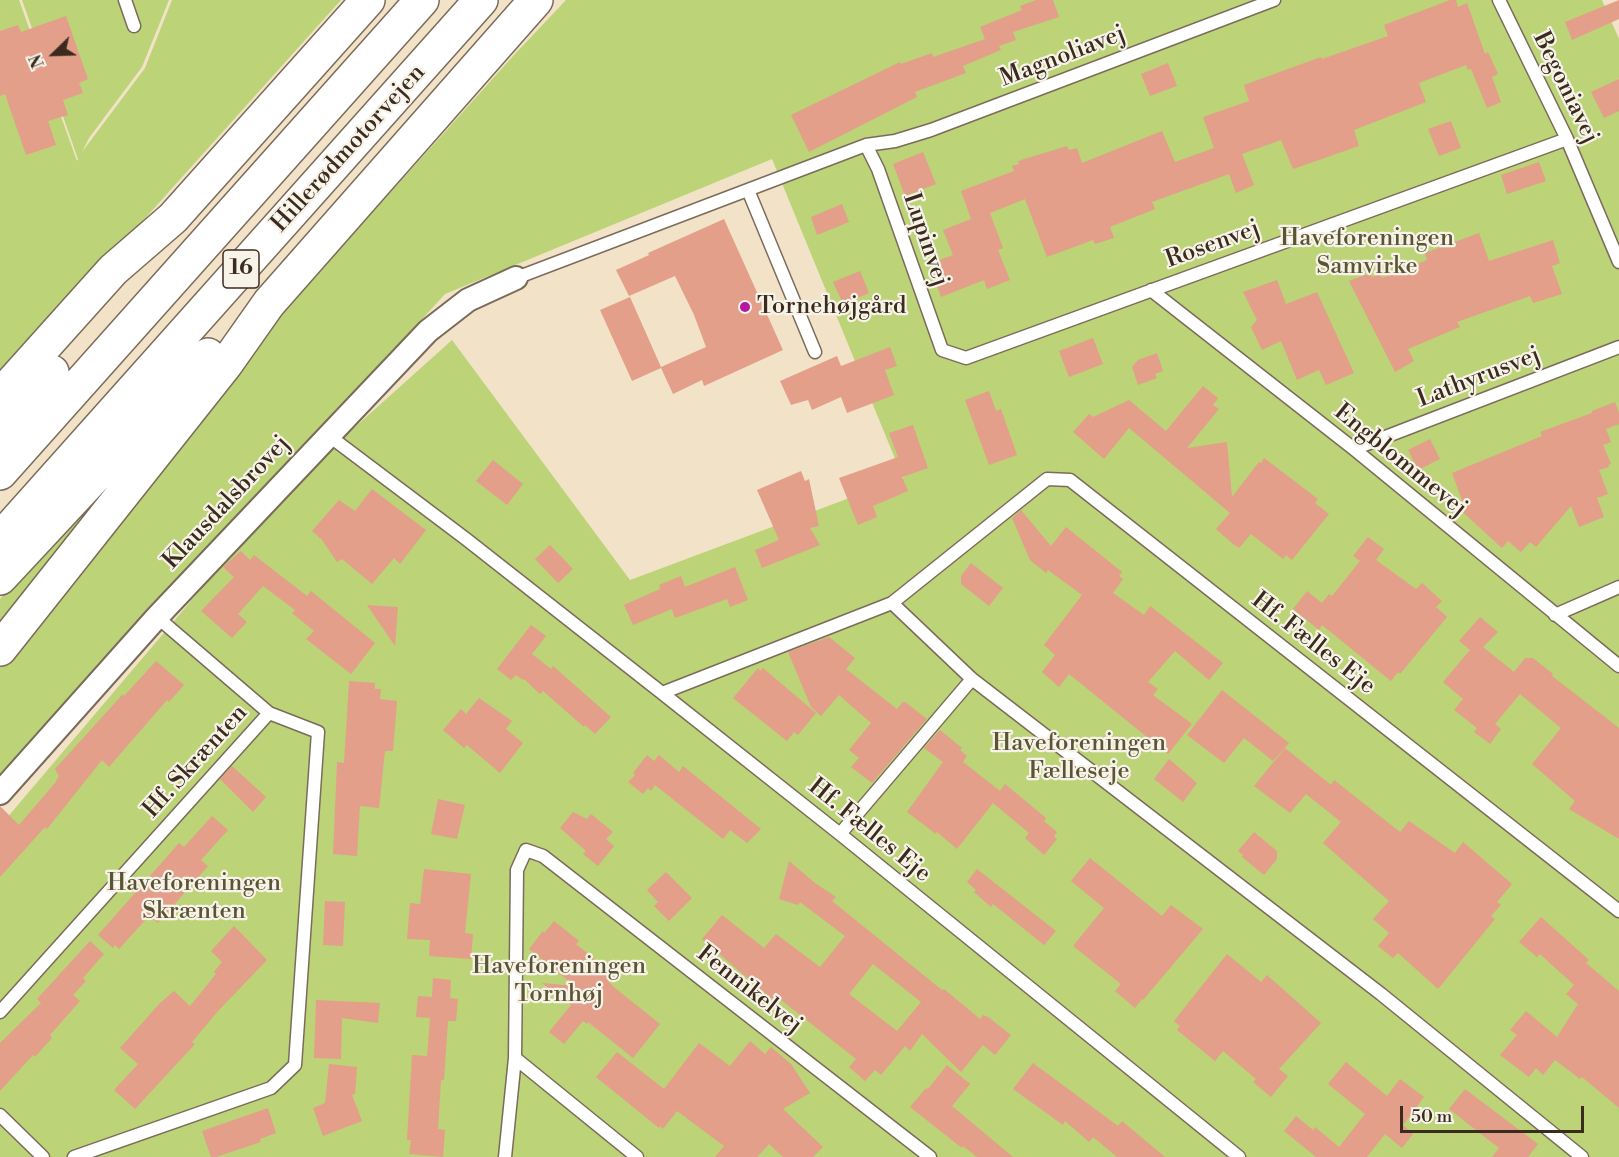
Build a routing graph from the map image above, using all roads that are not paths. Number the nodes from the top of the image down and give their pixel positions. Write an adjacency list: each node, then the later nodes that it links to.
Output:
1 (125, 0): 8 (lane)
2 (368, 0): 12 (highway)
3 (422, 0): 24 (highway, Hillerødmotorvejen / 16)
4 (481, 0): 25 (highway, Hillerødmotorvejen / 16)
5 (536, 0): 16 (highway)
6 (1274, 0): 10 (lane, Magnoliavej)
7 (1499, 0): 9 (lane, Begoniavej)
8 (134, 27)
9 (1567, 139): 13 (lane, Begoniavej); 15 (lane, Rosenvej)
10 (866, 145): 11 (lane, Magnoliavej); 18 (lane, Lupinvej)
11 (748, 190): 14 (lane, Magnoliavej); 19 (lane)
12 (173, 218): 20 (highway); 21 (highway)
13 (1619, 262)
14 (516, 278): 22 (street, Klausdalsbrovej)
15 (1151, 290): 18 (lane, Rosenvej); 23 (lane, Engblommevej)
16 (269, 303): 26 (highway); 31 (highway)
17 (1619, 347): 23 (lane, Lathyrusvej)
18 (942, 350)
19 (815, 352)
20 (0, 396)
21 (0, 433)
22 (327, 435): 30 (street, Klausdalsbrovej); 34 (lane)
23 (1354, 449): 29 (lane, Engblommevej)
24 (0, 473)
25 (0, 539)
26 (0, 578)
27 (1619, 587): 29 (lane)
28 (892, 603): 33 (lane); 34 (lane, Hf. Fælles Eje); 38 (lane, Hf. Fælles Eje)
29 (1555, 615): 32 (lane, Engblommevej)
30 (157, 617): 35 (lane); 36 (street, Klausdalsbrovej)
31 (0, 649)
32 (1619, 666)
33 (972, 679): 37 (lane); 48 (lane)
34 (662, 693): 37 (lane, Hf. Fælles Eje)
35 (269, 713): 39 (lane, Hf. Skrænten); 43 (lane, Hf. Skrænten)
36 (0, 793)
37 (840, 834): 47 (lane, Hf. Fælles Eje)
38 (1619, 911)
39 (0, 1012)
40 (515, 1058): 44 (lane); 45 (lane); 46 (lane, Fennikelvej)
41 (0, 1115): 42 (lane)
42 (43, 1157)
43 (74, 1157)
44 (505, 1157)
45 (637, 1157)
46 (930, 1157)
47 (1239, 1157)
48 (1582, 1157)

